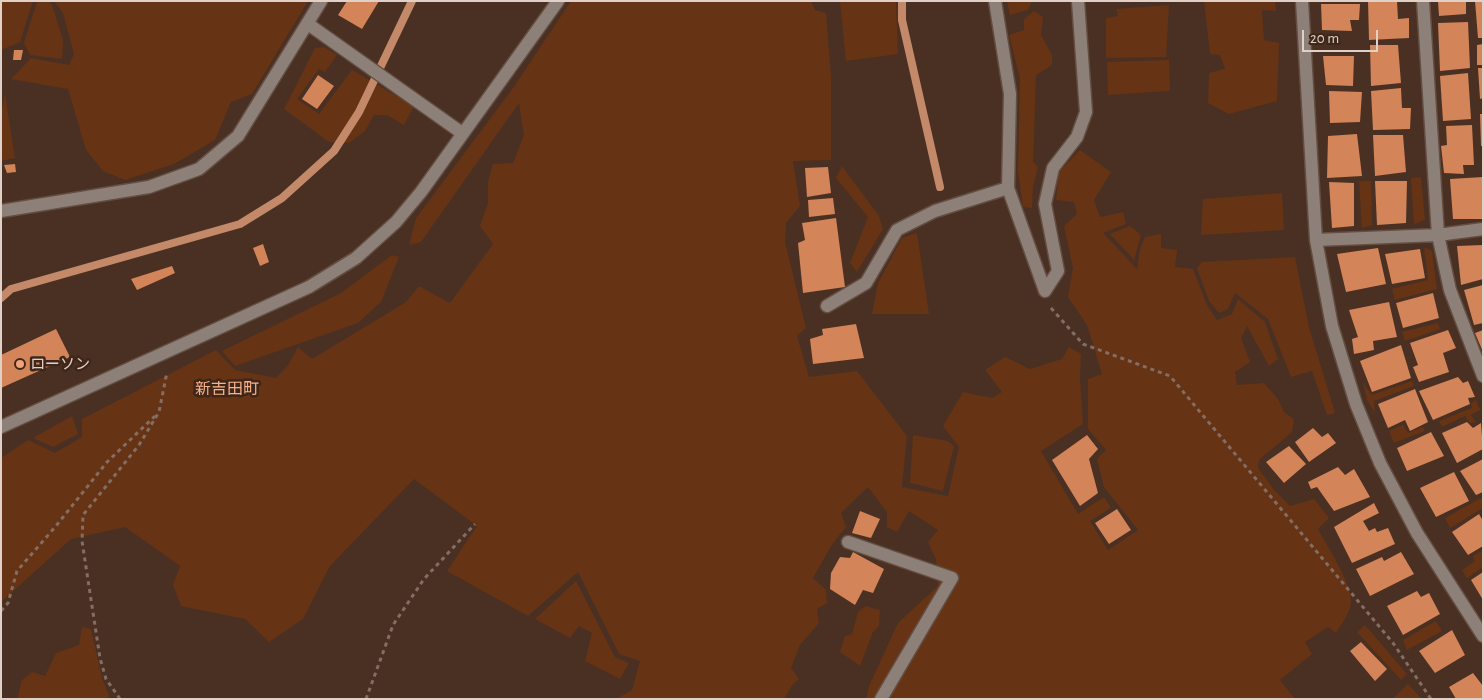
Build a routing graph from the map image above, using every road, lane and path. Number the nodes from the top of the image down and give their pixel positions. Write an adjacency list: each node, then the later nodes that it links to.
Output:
1 (321, 1): 7 (street)
2 (558, 1): 8 (street)
3 (995, 1): 9 (street)
4 (1078, 1): 14 (street)
5 (1302, 1): 13 (street)
6 (1423, 1): 12 (street)
7 (308, 24): 8 (street); 10 (street)
8 (462, 133): 16 (street)
9 (1008, 188): 14 (street); 15 (street)
10 (1, 211)
11 (1483, 229): 12 (street)
12 (1438, 234): 13 (street); 17 (street)
13 (1316, 240): 23 (street)
14 (1045, 291): 27 (path)
15 (827, 306)
16 (171, 351): 18 (path); 19 (street)
17 (1483, 376)
18 (159, 412): 22 (path); 24 (path)
19 (1, 427)
20 (476, 524): 25 (path)
21 (848, 542): 26 (street)
22 (1, 611)
23 (1483, 636)
24 (120, 699)
25 (366, 699)
26 (881, 699)
27 (1431, 699)

